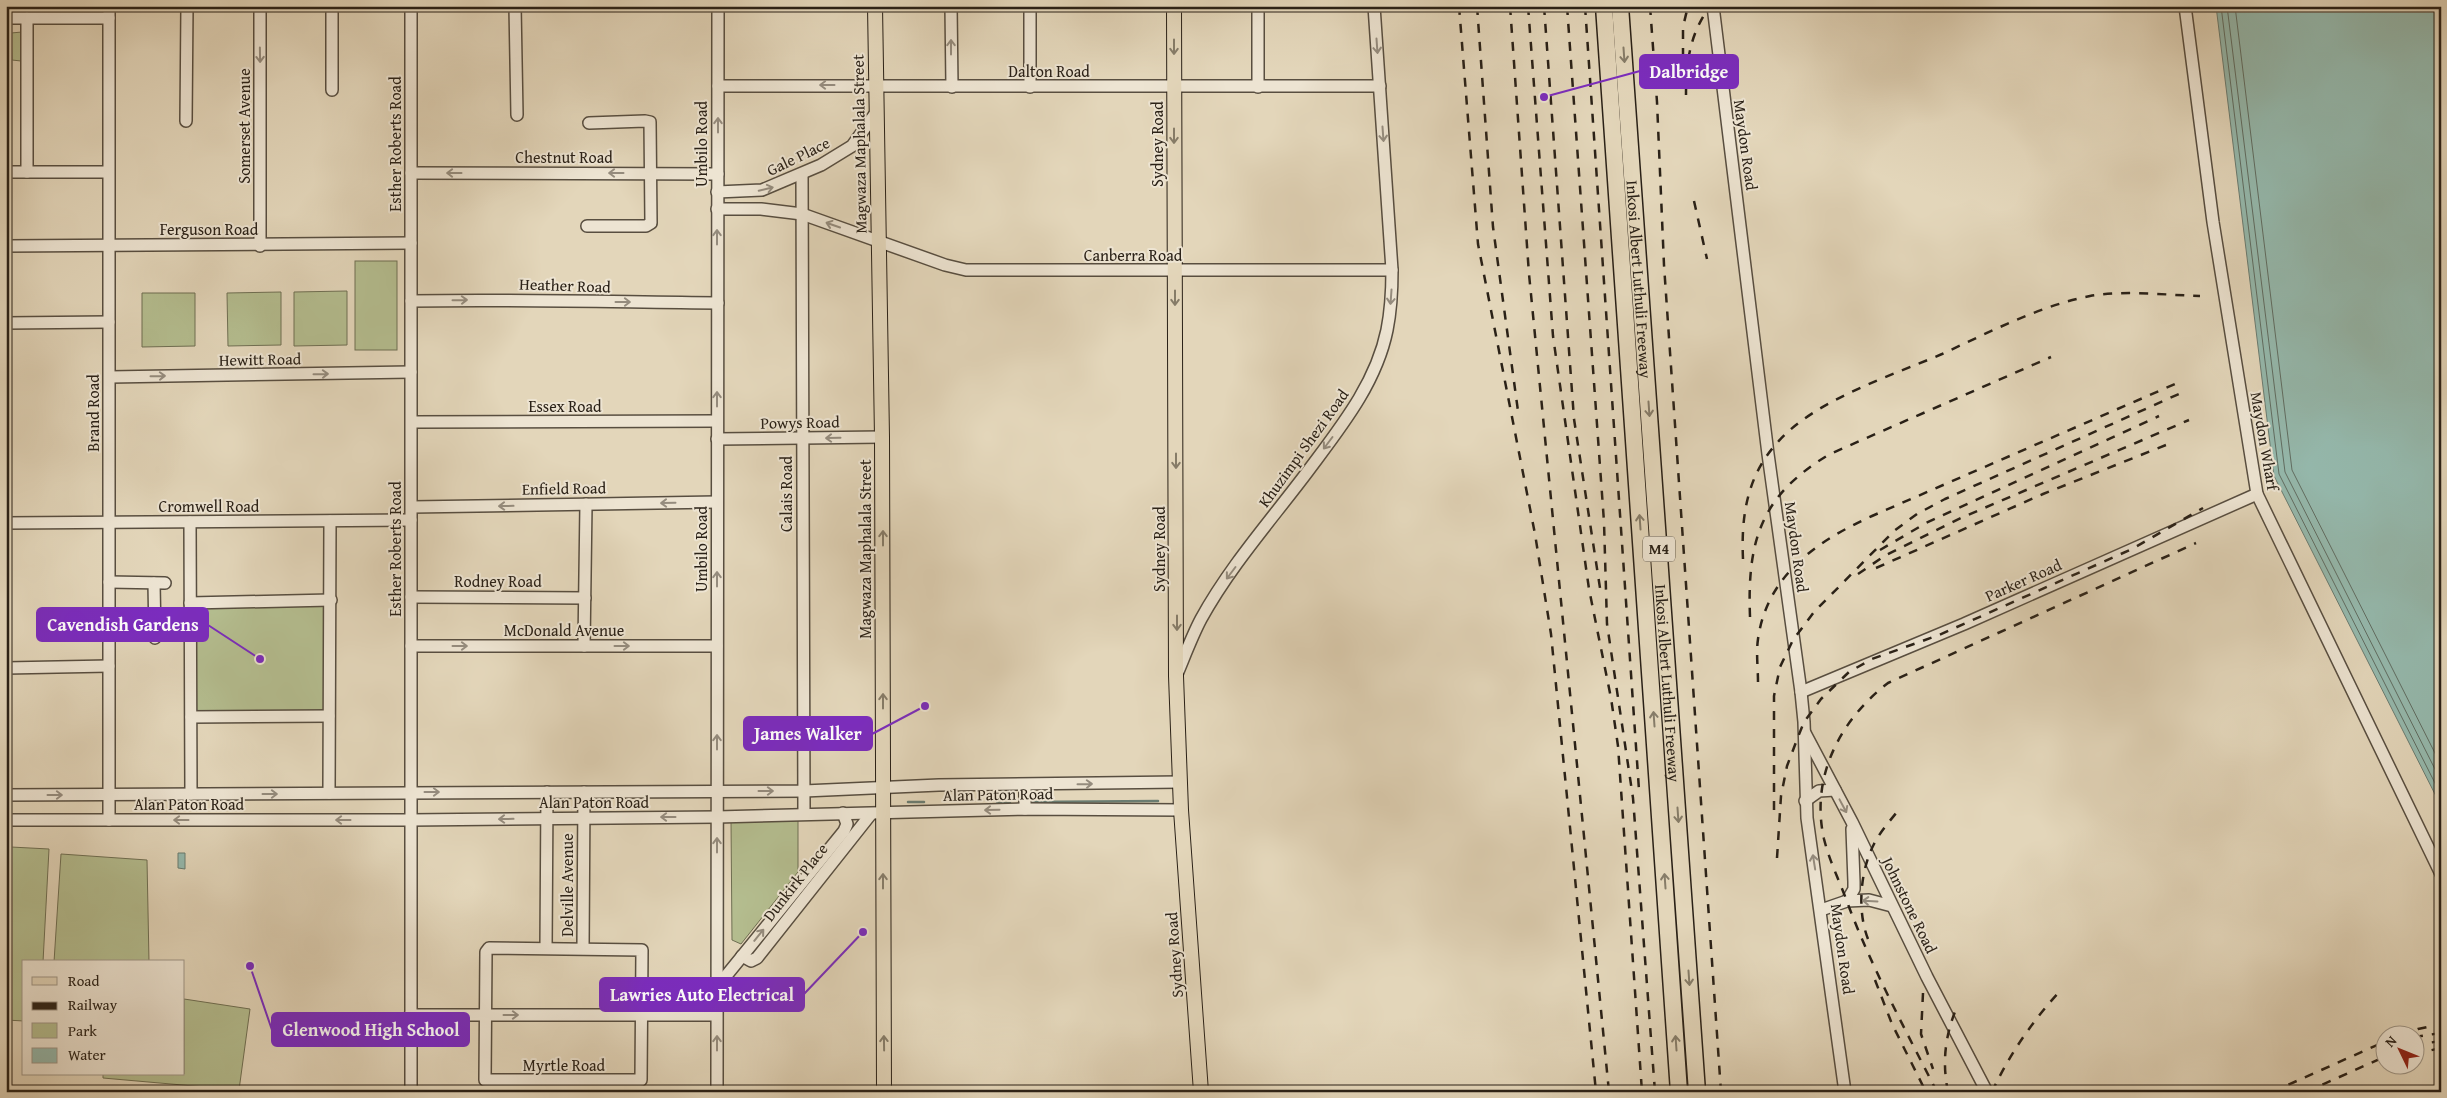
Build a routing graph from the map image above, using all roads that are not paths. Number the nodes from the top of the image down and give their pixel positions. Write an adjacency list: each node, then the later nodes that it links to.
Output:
1 (187, 6): 30 (street)
2 (260, 6): 47 (street, Somerset Avenue, one-way to 47)
3 (332, 6): 27 (street)
4 (411, 6): 35 (street, Esther Roberts Road)
5 (515, 6): 29 (street)
6 (718, 6): 21 (street, Umbilo Road)
7 (875, 6): 20 (main road, Magwaza Maphalala Street)
8 (951, 6): 23 (street, one-way to 8)
9 (1030, 6): 24 (street)
10 (1174, 6): 25 (main road, Sydney Road, one-way to 25)
11 (1258, 6): 26 (street)
12 (1374, 6): 22 (street, Khuzimpi Shezi Road, one-way to 22)
13 (1604, 6): 129 (highway, Inkosi Albert Luthuli Freeway / M4, one-way to 13)
14 (1620, 6): 130 (highway, Inkosi Albert Luthuli Freeway / M4, one-way to 130)
15 (1713, 6): 82 (street, Maydon Road)
16 (2185, 6): 61 (street, Maydon Wharf)
17 (109, 12): 19 (street); 34 (street, Brand Road)
18 (6, 18): 19 (street)
19 (27, 18): 33 (street)
20 (875, 84): 21 (street, Dalton Road, one-way to 21); 23 (street, Dalton Road); 28 (main road, Magwaza Maphalala Street)
21 (718, 86): 37 (street, Umbilo Road, one-way to 21)
22 (1380, 86): 26 (street, Dalton Road); 48 (street, Khuzimpi Shezi Road, one-way to 48)
23 (952, 87): 24 (street, Dalton Road)
24 (1030, 87): 25 (street, Dalton Road)
25 (1174, 87): 26 (street, Dalton Road); 49 (main road, Sydney Road, one-way to 49)
26 (1258, 87)
27 (332, 90)
28 (875, 114): 38 (street, Gale Place); 43 (main road, Magwaza Maphalala Street)
29 (517, 115)
30 (186, 121)
31 (589, 123): 36 (street)
32 (6, 172): 33 (street)
33 (27, 172): 34 (street)
34 (108, 172): 45 (street, Brand Road)
35 (411, 173): 36 (street, Chestnut Road, one-way to 35); 44 (street, Esther Roberts Road)
36 (651, 173): 37 (street, Chestnut Road); 42 (street)
37 (718, 174): 39 (street, Umbilo Road)
38 (802, 174): 39 (street, Gale Place, one-way to 38); 41 (street, Calais Road)
39 (717, 192): 40 (street, Umbilo Road)
40 (717, 210): 41 (street); 51 (street, Umbilo Road, one-way to 40)
41 (802, 214): 43 (street, one-way to 41); 59 (street, Calais Road)
42 (587, 226)
43 (879, 241): 49 (street, Canberra Road); 58 (main road, Magwaza Maphalala Street)
44 (411, 243): 47 (street, Ferguson Road); 50 (street, Esther Roberts Road)
45 (109, 245): 46 (street, Ferguson Road); 47 (street, Ferguson Road); 52 (street, Brand Road)
46 (6, 246)
47 (260, 246)
48 (1392, 270): 49 (street, Canberra Road); 81 (street, Khuzimpi Shezi Road, one-way to 81)
49 (1175, 271): 81 (main road, Sydney Road, one-way to 81)
50 (411, 301): 51 (street, Heather Road, one-way to 51); 54 (street, Esther Roberts Road)
51 (718, 303): 56 (street, Umbilo Road, one-way to 51)
52 (109, 322): 53 (street); 55 (street, Brand Road)
53 (6, 323)
54 (411, 372): 55 (street, Hewitt Road, one-way to 54); 57 (street, Esther Roberts Road)
55 (110, 377): 67 (street, Brand Road)
56 (717, 421): 57 (street, Essex Road); 60 (street, Umbilo Road)
57 (412, 422): 64 (street, Esther Roberts Road)
58 (882, 437): 59 (street, Powys Road, one-way to 59); 88 (main road, Magwaza Maphalala Street, one-way to 58)
59 (802, 438): 60 (street, Powys Road); 91 (street, Calais Road)
60 (717, 439): 62 (street, Umbilo Road)
61 (2257, 494): 82 (street, Parker Road); 112 (street, Maydon Wharf)
62 (717, 502): 63 (street, Enfield Road, one-way to 63); 78 (street, Umbilo Road, one-way to 62)
63 (586, 504): 64 (street, Enfield Road, one-way to 64); 72 (street)
64 (412, 507): 65 (street, Esther Roberts Road)
65 (411, 520): 66 (street, Cromwell Road); 71 (street, Esther Roberts Road)
66 (330, 521): 68 (street, Cromwell Road); 73 (street)
67 (109, 522): 68 (street, Cromwell Road); 69 (street, Cromwell Road); 70 (street, Brand Road)
68 (190, 522): 74 (street)
69 (6, 523)
70 (109, 582): 75 (street); 79 (street, Brand Road)
71 (411, 597): 72 (street, Rodney Road); 76 (street, Esther Roberts Road)
72 (585, 598): 77 (street)
73 (331, 600): 74 (street); 83 (street)
74 (190, 603): 84 (street)
75 (155, 638)
76 (411, 646): 77 (street, McDonald Avenue, one-way to 77); 92 (street, Esther Roberts Road)
77 (584, 646): 78 (street, McDonald Avenue, one-way to 78)
78 (717, 646): 90 (street, Umbilo Road, one-way to 78)
79 (109, 666): 80 (street); 97 (street, Brand Road)
80 (6, 668)
81 (1176, 676): 86 (main road, Sydney Road)
82 (1801, 692): 85 (street, Maydon Road)
83 (329, 716): 84 (street); 95 (street)
84 (191, 717): 96 (street)
85 (1805, 732): 89 (street, Johnstone Road); 99 (street, Maydon Road)
86 (1180, 782): 87 (street, Alan Paton Road, one-way to 86); 101 (main road, Sydney Road)
87 (1025, 785): 88 (street, Alan Paton Road); 100 (street)
88 (883, 787): 91 (street, Alan Paton Road); 103 (main road, Magwaza Maphalala Street)
89 (1835, 790): 99 (street); 111 (street, Johnstone Road, one-way to 111)
90 (717, 791): 91 (street, Alan Paton Road, one-way to 91); 94 (street, Alan Paton Road); 105 (street, Umbilo Road)
91 (804, 791): 104 (street, Calais Road)
92 (410, 792): 93 (street, Alan Paton Road, one-way to 93); 95 (street, Alan Paton Road); 110 (street, Esther Roberts Road)
93 (547, 792): 94 (street, Alan Paton Road); 106 (street, Delville Avenue)
94 (584, 792): 107 (street, Delville Avenue)
95 (329, 793): 96 (street, Alan Paton Road, one-way to 95)
96 (191, 794): 97 (street, Alan Paton Road)
97 (109, 795): 98 (street, Alan Paton Road, one-way to 97); 109 (street, Brand Road)
98 (6, 796)
99 (1806, 801): 116 (street, Maydon Road, one-way to 99)
100 (1025, 809): 101 (street, Alan Paton Road); 103 (street, Alan Paton Road, one-way to 103)
101 (1181, 810): 128 (main road, Sydney Road)
102 (843, 813): 103 (street, Alan Paton Road); 104 (street, Alan Paton Road); 113 (street)
103 (877, 813): 113 (street, Dunkirk Place); 127 (main road, Magwaza Maphalala Street, one-way to 103)
104 (804, 814): 105 (street, Alan Paton Road)
105 (717, 817): 107 (street, Alan Paton Road, one-way to 107); 119 (street, Umbilo Road, one-way to 105)
106 (547, 818): 107 (street, Alan Paton Road); 110 (street, Alan Paton Road, one-way to 110); 117 (street, Delville Avenue)
107 (584, 818): 118 (street, Delville Avenue)
108 (6, 820): 109 (street, Alan Paton Road)
109 (109, 820): 110 (street, Alan Paton Road, one-way to 109)
110 (410, 820): 120 (street, Esther Roberts Road)
111 (1852, 822): 114 (street); 115 (street, Johnstone Road)
112 (2441, 874)
113 (805, 887): 119 (street, Dunkirk Place)
114 (1847, 901): 115 (street, one-way to 114); 116 (street)
115 (1892, 906): 132 (street, Johnstone Road)
116 (1821, 910): 131 (street, Maydon Road)
117 (546, 948): 118 (street, Myrtle Road); 121 (street, Myrtle Road)
118 (583, 948): 122 (street, Myrtle Road)
119 (717, 987): 123 (street, Umbilo Road)
120 (410, 1015): 121 (street); 125 (street, Esther Roberts Road)
121 (486, 1015): 122 (street, one-way to 122); 124 (street, Myrtle Road)
122 (642, 1015): 123 (street); 124 (street, Myrtle Road)
123 (716, 1015): 126 (street, Umbilo Road, one-way to 123)
124 (496, 1086)
125 (411, 1092)
126 (717, 1092)
127 (884, 1092)
128 (1201, 1092)
129 (1680, 1092)
130 (1697, 1092)
131 (1845, 1092)
132 (1987, 1092)

